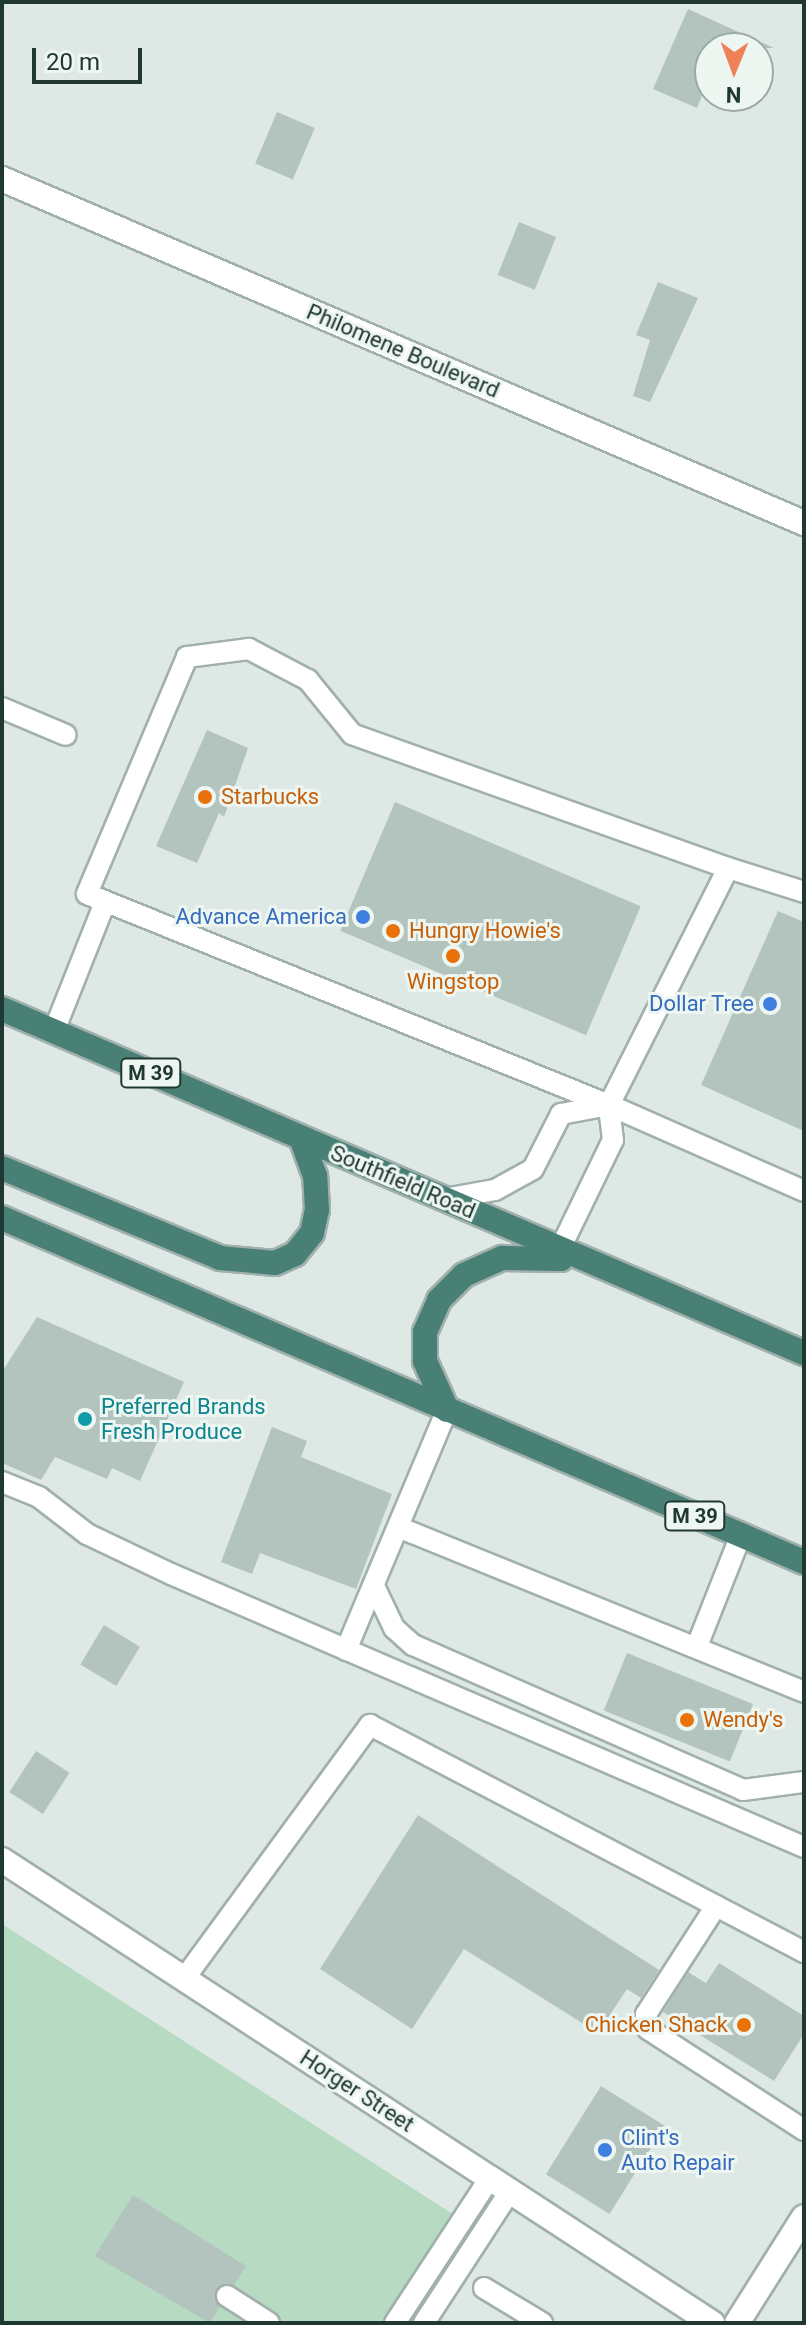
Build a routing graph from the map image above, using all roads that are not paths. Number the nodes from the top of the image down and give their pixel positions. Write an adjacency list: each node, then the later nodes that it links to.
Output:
1 (2, 179): 2 (street, Philomene Boulevard)
2 (804, 523)
3 (2, 708): 4 (lane)
4 (66, 735)
5 (728, 868): 6 (lane); 7 (lane); 10 (lane)
6 (804, 892)
7 (105, 902): 9 (lane); 10 (lane)
8 (2, 1009): 9 (highway, Southfield Road / M 39)
9 (54, 1031): 11 (highway, Southfield Road / M 39)
10 (609, 1105): 13 (lane); 14 (lane); 16 (lane)
11 (301, 1138): 12 (highway); 14 (highway, Southfield Road / M 39)
12 (2, 1168)
13 (804, 1191)
14 (444, 1199): 16 (highway, Southfield Road / M 39)
15 (2, 1218): 19 (highway, M 39)
16 (560, 1249): 17 (highway, Southfield Road / M 39)
17 (595, 1264): 18 (highway, Southfield Road / M 39); 19 (highway)
18 (804, 1353)
19 (447, 1410): 21 (lane); 22 (highway, M 39)
20 (2, 1482): 26 (lane)
21 (398, 1527): 24 (lane); 25 (lane)
22 (741, 1535): 23 (highway, M 39); 25 (lane)
23 (804, 1562)
24 (374, 1586): 26 (lane); 28 (lane)
25 (697, 1646): 27 (lane)
26 (346, 1650): 29 (lane)
27 (804, 1692)
28 (804, 1782)
29 (804, 1847)
30 (2, 1860): 33 (street, Horger Street)
31 (716, 1906): 32 (lane); 33 (lane); 34 (lane)
32 (804, 1952)
33 (184, 1979): 35 (street, Horger Street)
34 (804, 2130)
35 (500, 2185): 40 (lane); 41 (lane); 43 (street, Horger Street)
36 (804, 2217): 44 (street)
37 (484, 2288): 42 (lane)
38 (227, 2296): 39 (lane)
39 (269, 2323)
40 (395, 2323)
41 (424, 2323)
42 (542, 2323)
43 (712, 2323)
44 (737, 2323)

